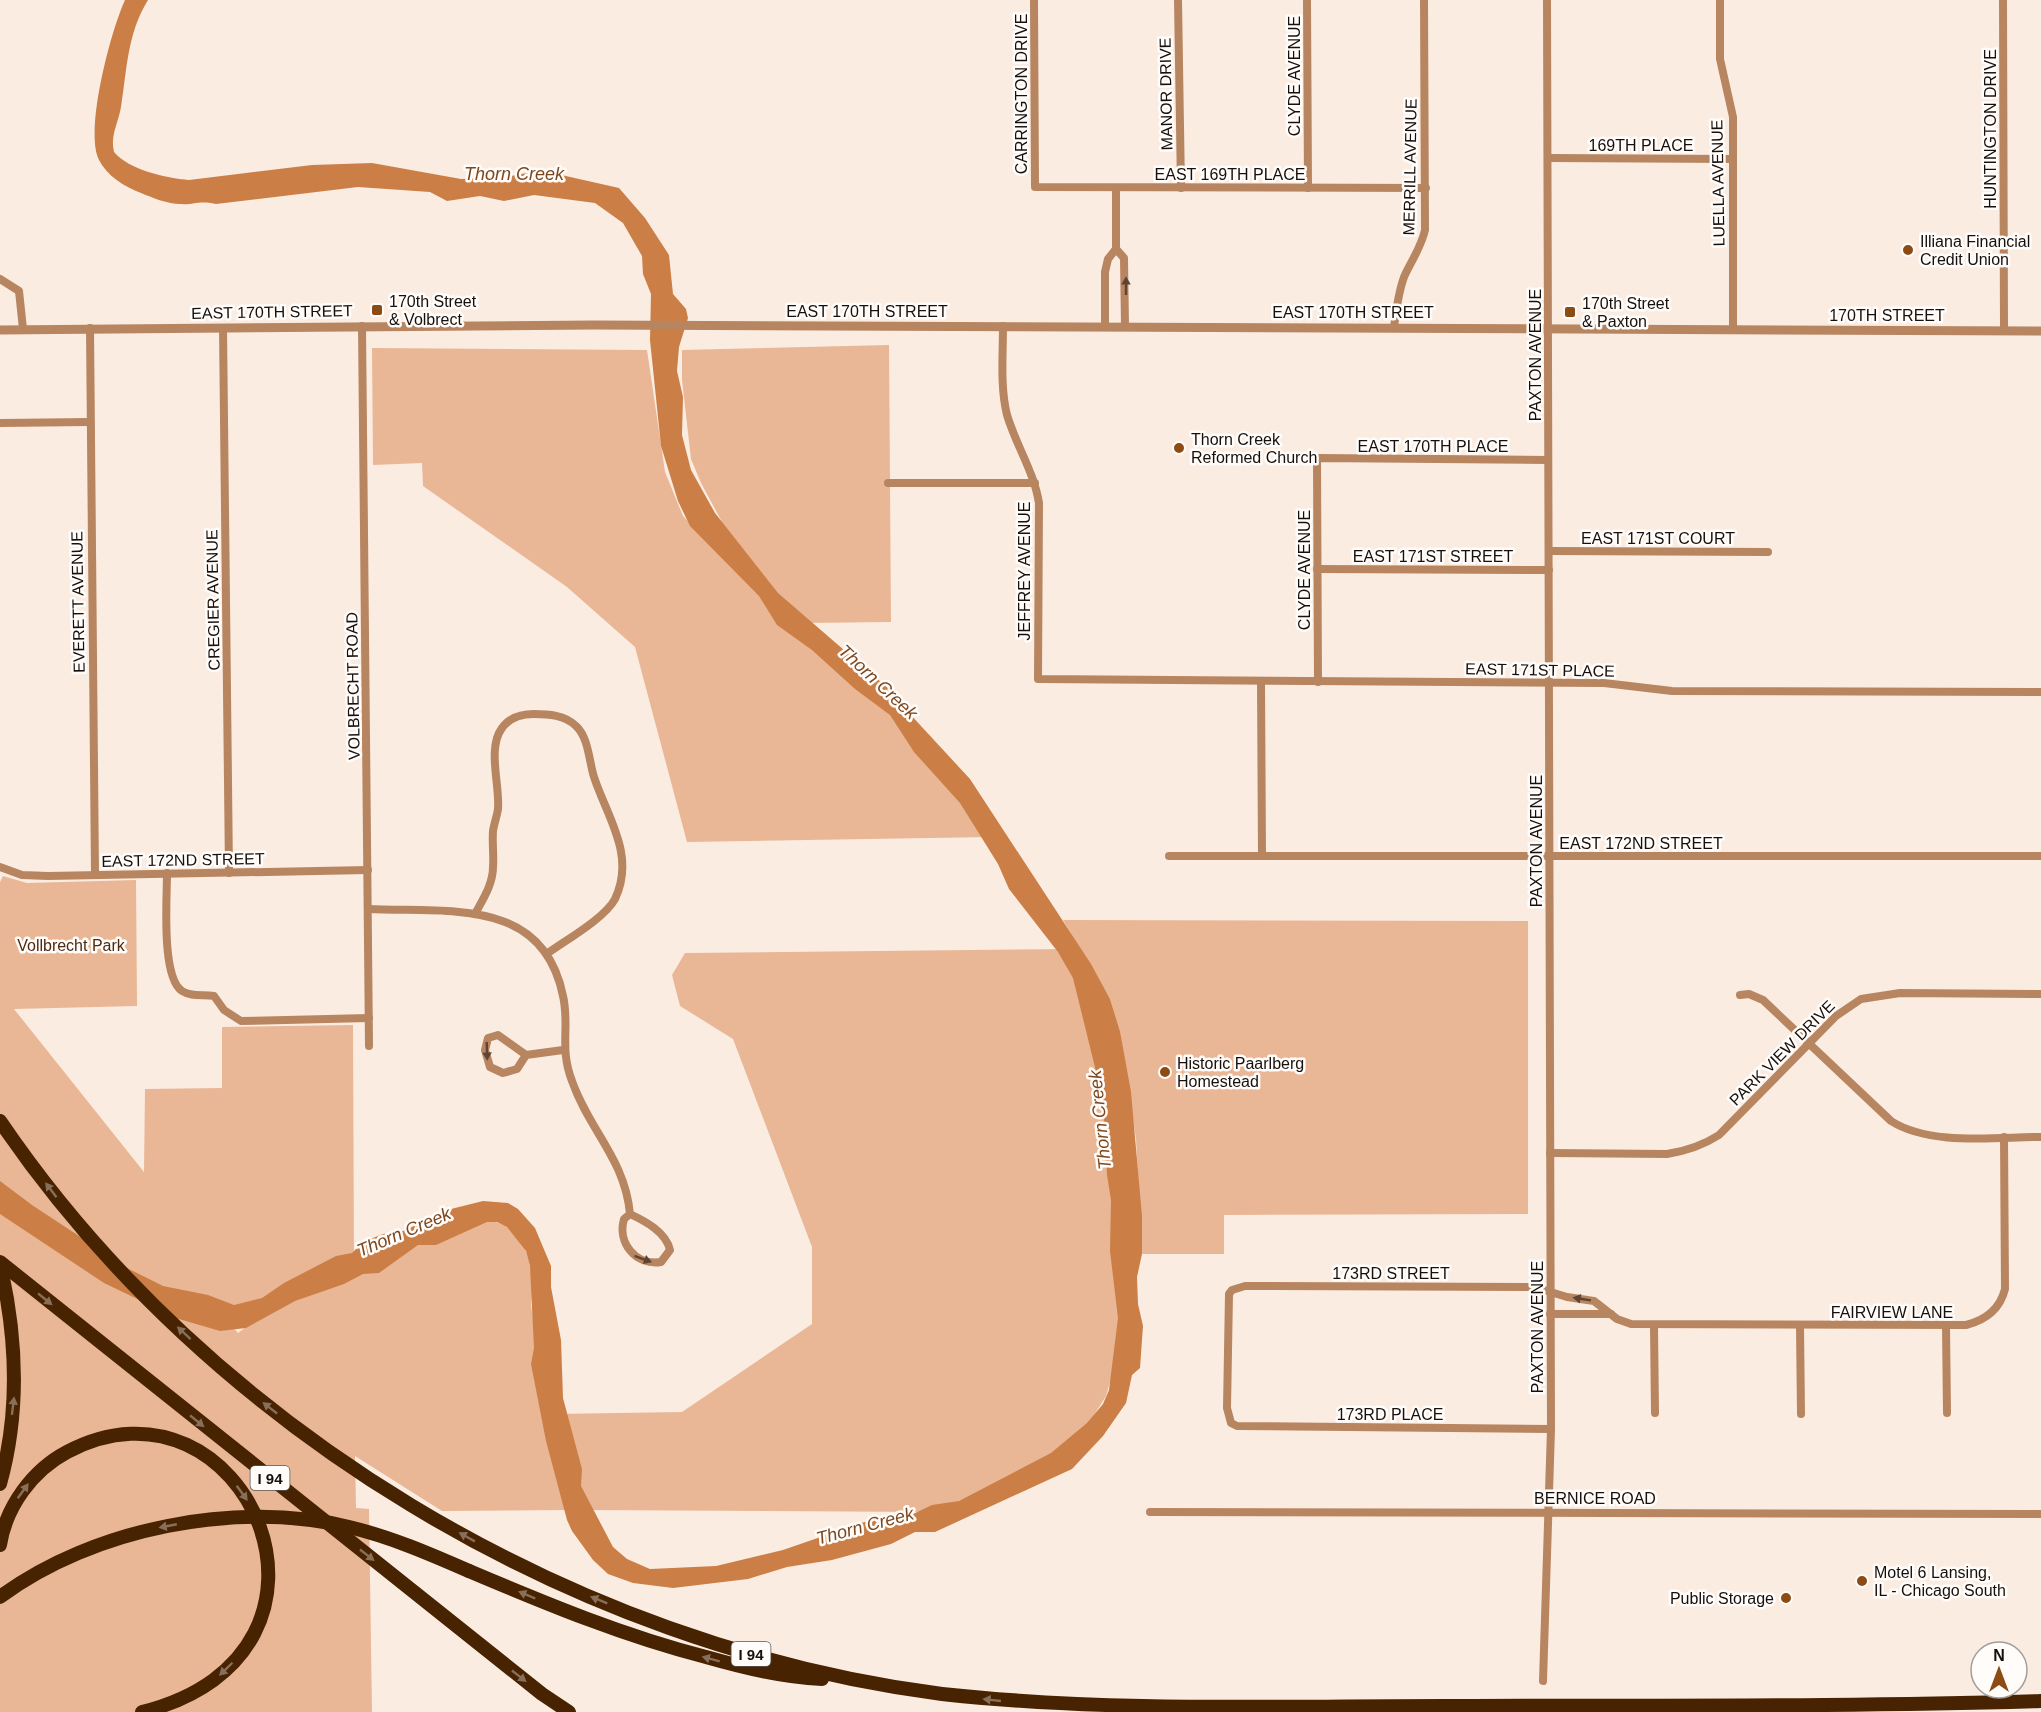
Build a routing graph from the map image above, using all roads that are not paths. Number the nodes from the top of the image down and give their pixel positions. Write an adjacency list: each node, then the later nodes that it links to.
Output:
1 (1034, 0): 10 (street, CARRINGTON DRIVE)
2 (1178, 0): 12 (street, MANOR DRIVE)
3 (1307, 0): 13 (street, CLYDE AVENUE)
4 (1424, 0): 14 (street, MERRILL AVENUE)
5 (1547, 0): 8 (street, PAXTON AVENUE)
6 (1720, 0): 9 (street, LUELLA AVENUE)
7 (2003, 0): 28 (street, HUNTINGTON DRIVE)
8 (1549, 158): 9 (street, 169TH PLACE); 25 (street, PAXTON AVENUE)
9 (1732, 159): 27 (street, LUELLA AVENUE)
10 (1035, 188): 11 (street, EAST 169TH PLACE)
11 (1116, 188): 12 (street, EAST 169TH PLACE); 15 (street)
12 (1181, 188): 13 (street, EAST 169TH PLACE)
13 (1308, 188): 14 (street, EAST 169TH PLACE)
14 (1426, 188): 23 (street, MERRILL AVENUE)
15 (1116, 249): 19 (street); 20 (street, one-way to 15)
16 (0, 279): 24 (street)
17 (362, 326): 18 (street, EAST 170TH STREET); 22 (street, EAST 170TH STREET); 50 (street, VOLBRECHT ROAD)
18 (1003, 326): 19 (street, EAST 170TH STREET); 35 (street, JEFFREY AVENUE)
19 (1105, 326): 20 (street, EAST 170TH STREET)
20 (1125, 326): 23 (street, EAST 170TH STREET)
21 (90, 328): 22 (street, EAST 170TH STREET); 24 (street, EAST 170TH STREET); 30 (street, EVERETT AVENUE)
22 (224, 328): 52 (street, CREGIER AVENUE)
23 (1394, 328): 25 (street, EAST 170TH STREET)
24 (23, 329): 26 (street, EAST 170TH STREET)
25 (1549, 329): 27 (street, EAST 170TH STREET); 33 (street, PAXTON AVENUE)
26 (0, 330)
27 (1733, 330): 28 (street, 170TH STREET)
28 (2004, 331): 29 (street, 170TH STREET)
29 (2041, 331)
30 (89, 422): 31 (street); 53 (street, EVERETT AVENUE)
31 (0, 423)
32 (1317, 458): 33 (street, EAST 170TH PLACE); 38 (street, CLYDE AVENUE)
33 (1548, 460): 36 (street, PAXTON AVENUE)
34 (888, 483): 35 (street)
35 (1035, 483): 40 (street, JEFFREY AVENUE)
36 (1549, 551): 37 (street, EAST 171ST COURT); 39 (street, PAXTON AVENUE)
37 (1768, 552)
38 (1317, 569): 39 (street, EAST 171ST STREET); 42 (street, CLYDE AVENUE)
39 (1549, 570): 43 (street, PAXTON AVENUE)
40 (1038, 679): 41 (street, EAST 171ST PLACE)
41 (1262, 682): 42 (street, EAST 171ST PLACE); 46 (street)
42 (1318, 682): 43 (street, EAST 171ST PLACE)
43 (1549, 682): 44 (street, EAST 171ST PLACE); 48 (street, PAXTON AVENUE)
44 (2041, 692)
45 (1169, 856): 46 (street, EAST 172ND STREET)
46 (1262, 856): 48 (street, EAST 172ND STREET)
47 (2041, 856): 48 (street, EAST 172ND STREET)
48 (1549, 857): 67 (street, PAXTON AVENUE)
49 (0, 867): 53 (street, EAST 172ND STREET)
50 (368, 870): 52 (street, EAST 172ND STREET); 54 (street, VOLBRECHT ROAD)
51 (167, 873): 52 (street, EAST 172ND STREET); 53 (street, EAST 172ND STREET); 59 (street)
52 (230, 873)
53 (95, 875)
54 (368, 909): 55 (street); 59 (street, VOLBRECHT ROAD)
55 (475, 914): 56 (street); 56 (street)
56 (548, 953): 62 (street)
57 (2041, 994): 60 (street, PARK VIEW DRIVE)
58 (1740, 995): 60 (street)
59 (369, 1018): 61 (street, VOLBRECHT ROAD)
60 (1809, 1043): 65 (street); 67 (street, PARK VIEW DRIVE)
61 (369, 1047)
62 (563, 1050): 63 (street); 68 (street)
63 (526, 1055): 63 (street, one-way to 63)
64 (0, 1121): 87 (highway, I 94, one-way to 64)
65 (2004, 1137): 66 (street); 75 (street, FAIRVIEW LANE)
66 (2041, 1137)
67 (1551, 1153): 70 (street, PAXTON AVENUE)
68 (630, 1214): 68 (street, one-way to 68)
69 (0, 1263): 81 (highway, one-way to 69); 93 (highway, I 94, one-way to 93)
70 (1550, 1291): 71 (street, PAXTON AVENUE); 72 (street, FAIRVIEW LANE, one-way to 70); 79 (street, 173RD STREET)
71 (1550, 1314): 72 (street, FAIRVIEW LANE); 80 (street, PAXTON AVENUE)
72 (1611, 1314): 73 (street, FAIRVIEW LANE)
73 (1654, 1326): 74 (street, FAIRVIEW LANE); 76 (street)
74 (1800, 1326): 75 (street, FAIRVIEW LANE); 78 (street)
75 (1946, 1326): 77 (street)
76 (1655, 1413)
77 (1947, 1413)
78 (1801, 1414)
79 (1231, 1423): 80 (street, 173RD PLACE)
80 (1551, 1429): 83 (street, PAXTON AVENUE)
81 (0, 1484)
82 (1149, 1512): 83 (street, BERNICE ROAD)
83 (1550, 1512): 84 (street, BERNICE ROAD); 88 (street, PAXTON AVENUE)
84 (2041, 1514)
85 (0, 1545): 92 (highway, one-way to 92)
86 (0, 1597): 87 (highway, one-way to 86, bridge)
87 (851, 1679): 91 (highway, I 94, one-way to 87)
88 (1543, 1681)
89 (2041, 1701): 90 (highway, I 94)
90 (1838, 1705): 91 (highway, I 94); 95 (highway)
91 (1344, 1706): 94 (highway)
92 (142, 1712)
93 (569, 1712)
94 (1281, 1712)
95 (2002, 1712)

